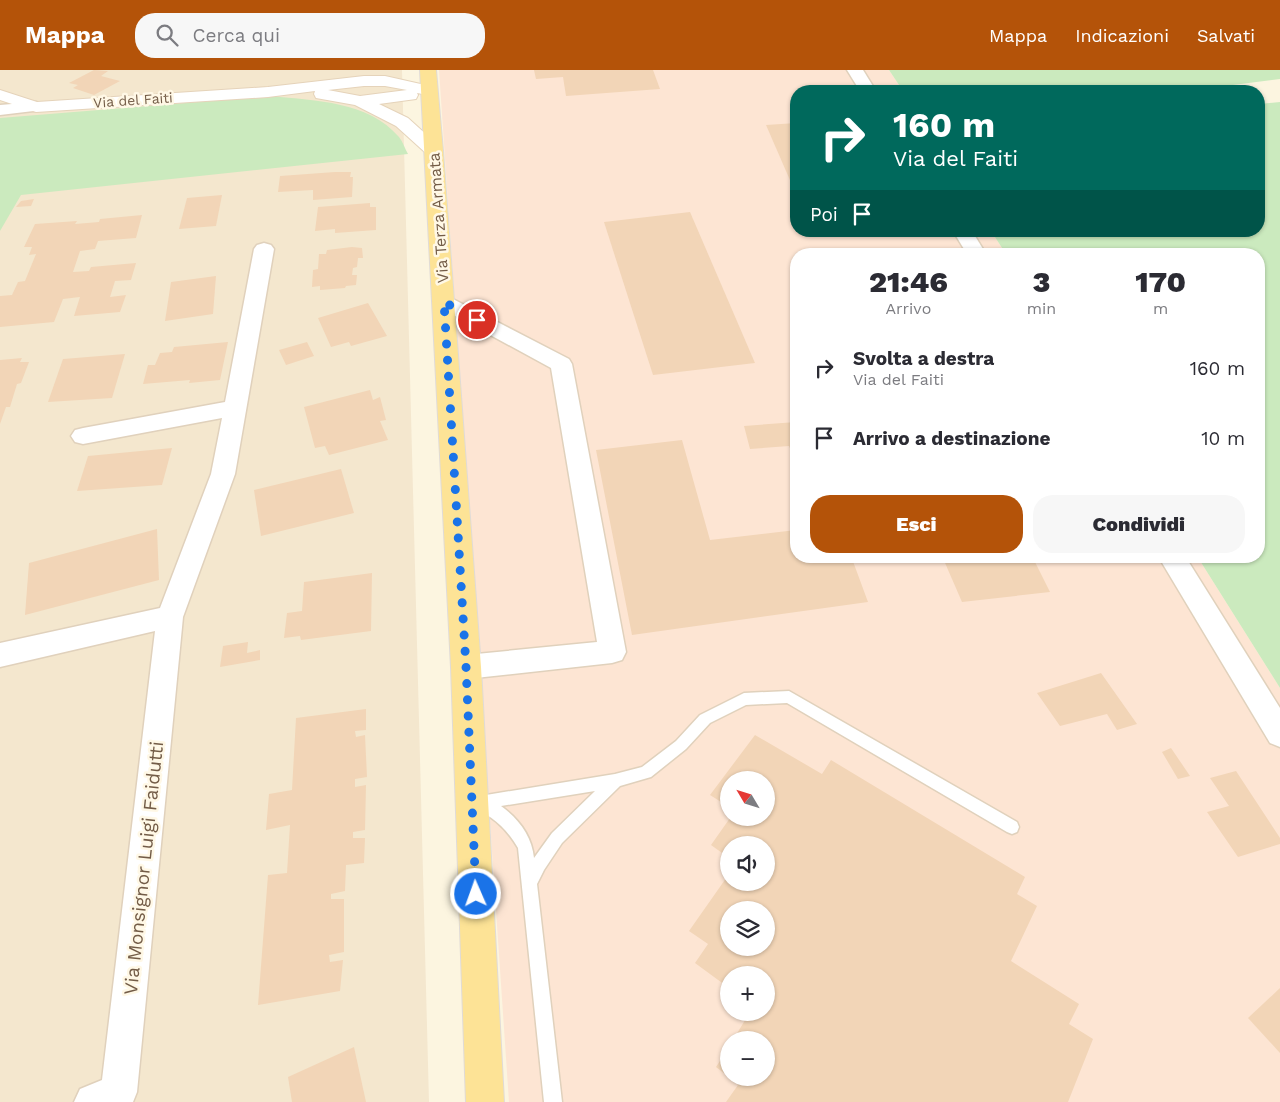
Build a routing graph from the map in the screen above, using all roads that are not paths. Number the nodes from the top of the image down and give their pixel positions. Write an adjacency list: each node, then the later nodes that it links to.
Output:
1 (389, 70): 4 (street, Via del Faiti)
2 (856, 70): 5 (street)
3 (428, 80): 4 (street, Via del Faiti); 8 (street, Via del Faiti); 11 (main road, Via Terza Armata)
4 (364, 81): 6 (street, Via del Faiti)
5 (865, 85)
6 (268, 92): 8 (street, Via del Faiti); 9 (street, Via del Faiti)
7 (0, 95): 9 (street, Via del Faiti)
8 (360, 102): 11 (street, Via del Faiti)
9 (36, 107): 10 (street)
10 (0, 110)
11 (434, 151): 15 (main road, Via Terza Armata)
12 (966, 237): 13 (street)
13 (973, 248)
14 (264, 249): 16 (street, Via Monsignor Luigi Faidutti)
15 (444, 302): 21 (main road, Via Terza Armata); 21 (street)
16 (235, 408): 17 (street); 19 (street, Via Monsignor Luigi Faidutti)
17 (83, 436)
18 (1174, 563): 22 (street)
19 (170, 617): 20 (street); 27 (street, Via Monsignor Luigi Faidutti)
20 (0, 655)
21 (466, 666): 24 (main road, Via Terza Armata)
22 (1280, 734)
23 (615, 782): 24 (lane); 25 (lane); 26 (lane)
24 (476, 801): 26 (lane); 28 (main road, Via Terza Armata)
25 (1012, 827)
26 (529, 885): 29 (lane)
27 (93, 1102)
28 (485, 1102)
29 (553, 1102)

